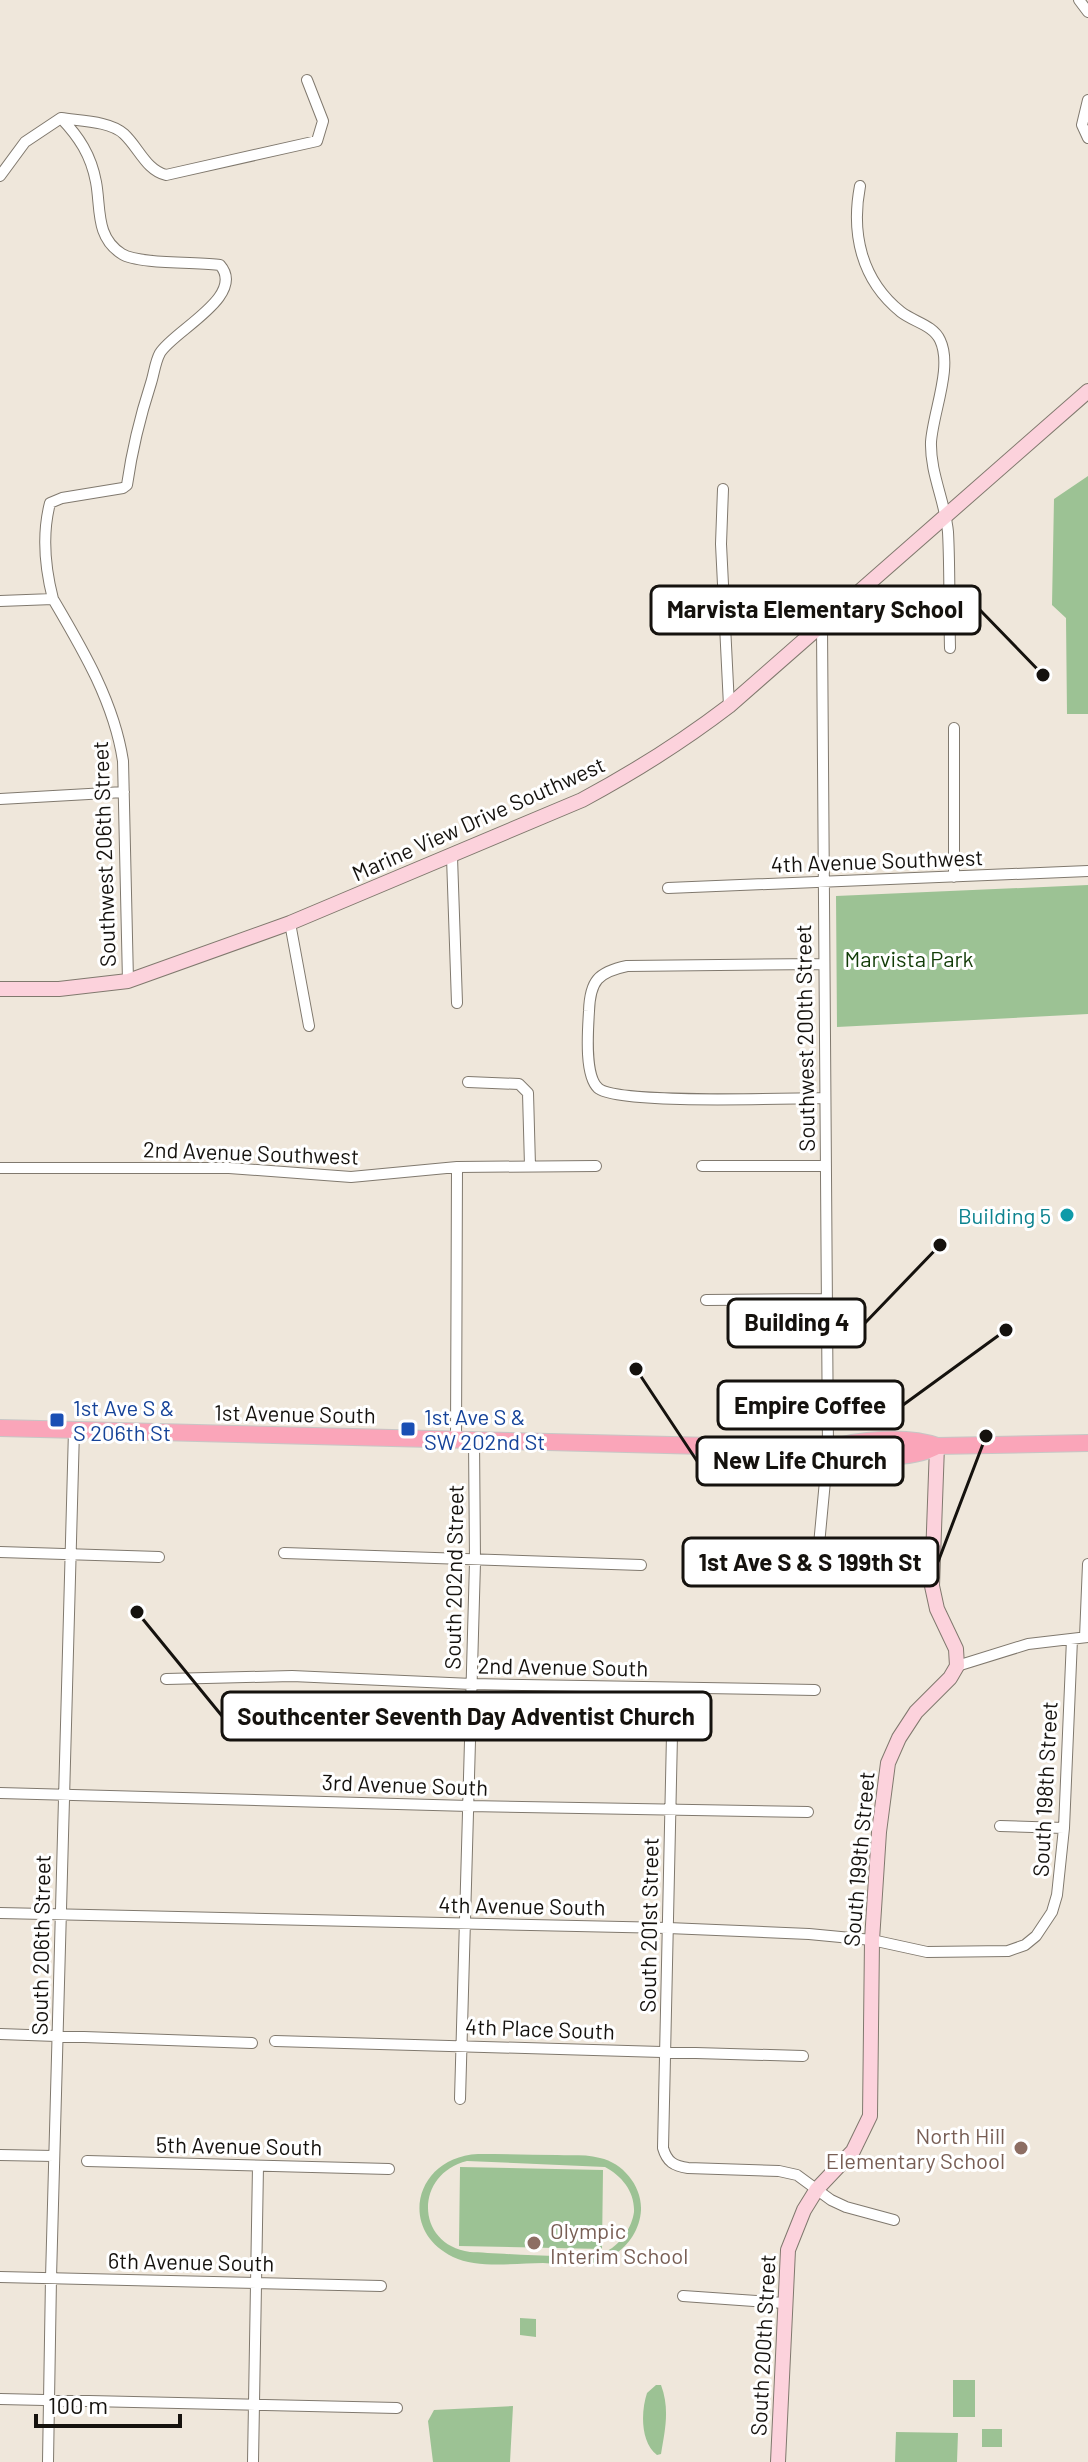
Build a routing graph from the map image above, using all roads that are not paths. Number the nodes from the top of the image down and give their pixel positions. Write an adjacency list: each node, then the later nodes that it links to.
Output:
1 (1079, 0): 2 (street)
2 (1088, 12)
3 (307, 80): 5 (street)
4 (1088, 100): 6 (street)
5 (61, 118): 7 (street); 12 (street, Southwest 206th Street)
6 (1088, 138)
7 (0, 176)
8 (860, 186): 11 (street)
9 (1088, 391): 11 (street, Marine View Drive Southwest)
10 (723, 489): 16 (street)
11 (945, 516): 14 (street, Marine View Drive Southwest); 15 (street)
12 (53, 599): 13 (street); 18 (street, Southwest 206th Street)
13 (0, 601)
14 (822, 627): 16 (street, Marine View Drive Southwest); 23 (street, Southwest 200th Street)
15 (950, 648)
16 (729, 706): 20 (street, Marine View Drive Southwest)
17 (954, 728): 22 (street)
18 (124, 792): 19 (street); 27 (street, Southwest 206th Street)
19 (0, 799)
20 (452, 857): 25 (street, Marine View Drive Southwest); 29 (street)
21 (1088, 871): 22 (street, 4th Avenue Southwest)
22 (954, 877): 23 (street, 4th Avenue Southwest)
23 (824, 883): 24 (street, 4th Avenue Southwest); 26 (street, Southwest 200th Street)
24 (668, 888)
25 (290, 923): 27 (street, Marine View Drive Southwest); 30 (street)
26 (823, 964): 32 (street, Southwest 200th Street); 32 (street)
27 (128, 981): 28 (street, Marine View Drive Southwest)
28 (0, 989)
29 (457, 1003)
30 (309, 1026)
31 (468, 1082): 33 (street)
32 (825, 1098): 36 (street, Southwest 200th Street)
33 (530, 1166): 34 (street, 2nd Avenue Southwest); 37 (street, 2nd Avenue Southwest)
34 (596, 1166)
35 (702, 1166): 36 (street)
36 (826, 1166): 39 (street, Southwest 200th Street)
37 (457, 1167): 38 (street, 2nd Avenue Southwest); 43 (street)
38 (0, 1168)
39 (827, 1299): 40 (street); 47 (street, Southwest 200th Street)
40 (706, 1300)
41 (0, 1428): 42 (main road, 1st Avenue South)
42 (74, 1430): 43 (main road, 1st Avenue South); 50 (street, South 206th Street)
43 (456, 1439): 44 (main road, 1st Avenue South)
44 (474, 1439): 47 (main road, 1st Avenue South); 52 (street, South 202nd Street)
45 (1088, 1443): 46 (main road, 1st Avenue South)
46 (937, 1446): 47 (main road, 1st Avenue South); 58 (street)
47 (828, 1449): 55 (street)
48 (0, 1552): 50 (street)
49 (284, 1553): 52 (street)
50 (70, 1554): 51 (street); 64 (street, South 206th Street)
51 (159, 1557)
52 (475, 1562): 54 (street); 60 (street, South 202nd Street)
53 (1088, 1564): 56 (street)
54 (641, 1565)
55 (736, 1577)
56 (1086, 1637): 57 (street)
57 (1072, 1639): 58 (street); 69 (street, South 198th Street)
58 (957, 1666): 75 (street, South 199th Street)
59 (166, 1679): 60 (street, 2nd Avenue South)
60 (472, 1684): 61 (street, 2nd Avenue South); 65 (street, South 202nd Street)
61 (673, 1689): 62 (street, 2nd Avenue South); 66 (street, South 201st Street)
62 (815, 1690)
63 (0, 1793): 64 (street, 3rd Avenue South)
64 (64, 1794): 65 (street, 3rd Avenue South); 71 (street, South 206th Street)
65 (469, 1806): 66 (street, 3rd Avenue South); 72 (street, South 202nd Street)
66 (670, 1811): 67 (street, 3rd Avenue South); 73 (street, South 201st Street)
67 (808, 1812)
68 (1000, 1826): 69 (street)
69 (1064, 1828): 74 (street, South 198th Street)
70 (0, 1913): 71 (street, 4th Avenue South)
71 (61, 1915): 72 (street, 4th Avenue South); 77 (street, South 206th Street)
72 (466, 1924): 73 (street, 4th Avenue South); 80 (street, South 202nd Street)
73 (668, 1928): 75 (street, 4th Avenue South); 81 (street, South 201st Street)
74 (1036, 1936): 75 (street, 4th Avenue South)
75 (872, 1940): 89 (street, South 199th Street)
76 (0, 2034): 77 (street)
77 (58, 2035): 79 (street); 85 (street, South 206th Street)
78 (275, 2041): 80 (street, 4th Place South)
79 (252, 2043)
80 (462, 2045): 81 (street, 4th Place South); 83 (street, South 202nd Street)
81 (666, 2052): 82 (street, 4th Place South); 89 (street, South 201st Street)
82 (803, 2056)
83 (460, 2099)
84 (0, 2155): 85 (street)
85 (54, 2156): 92 (street, South 206th Street)
86 (87, 2161): 87 (street, 5th Avenue South)
87 (258, 2166): 88 (street, 5th Avenue South); 93 (street)
88 (389, 2169)
89 (817, 2189): 90 (street); 96 (street, South 200th Street)
90 (894, 2220)
91 (0, 2277): 92 (street, 6th Avenue South)
92 (51, 2278): 93 (street, 6th Avenue South); 98 (street, South 206th Street)
93 (256, 2282): 94 (street, 6th Avenue South); 99 (street)
94 (381, 2286)
95 (683, 2296): 96 (street)
96 (784, 2303): 103 (street, South 200th Street)
97 (0, 2399): 98 (street)
98 (49, 2400): 99 (street); 101 (street, South 206th Street)
99 (253, 2405): 100 (street); 102 (street)
100 (397, 2408)
101 (48, 2462)
102 (253, 2462)
103 (778, 2462)

